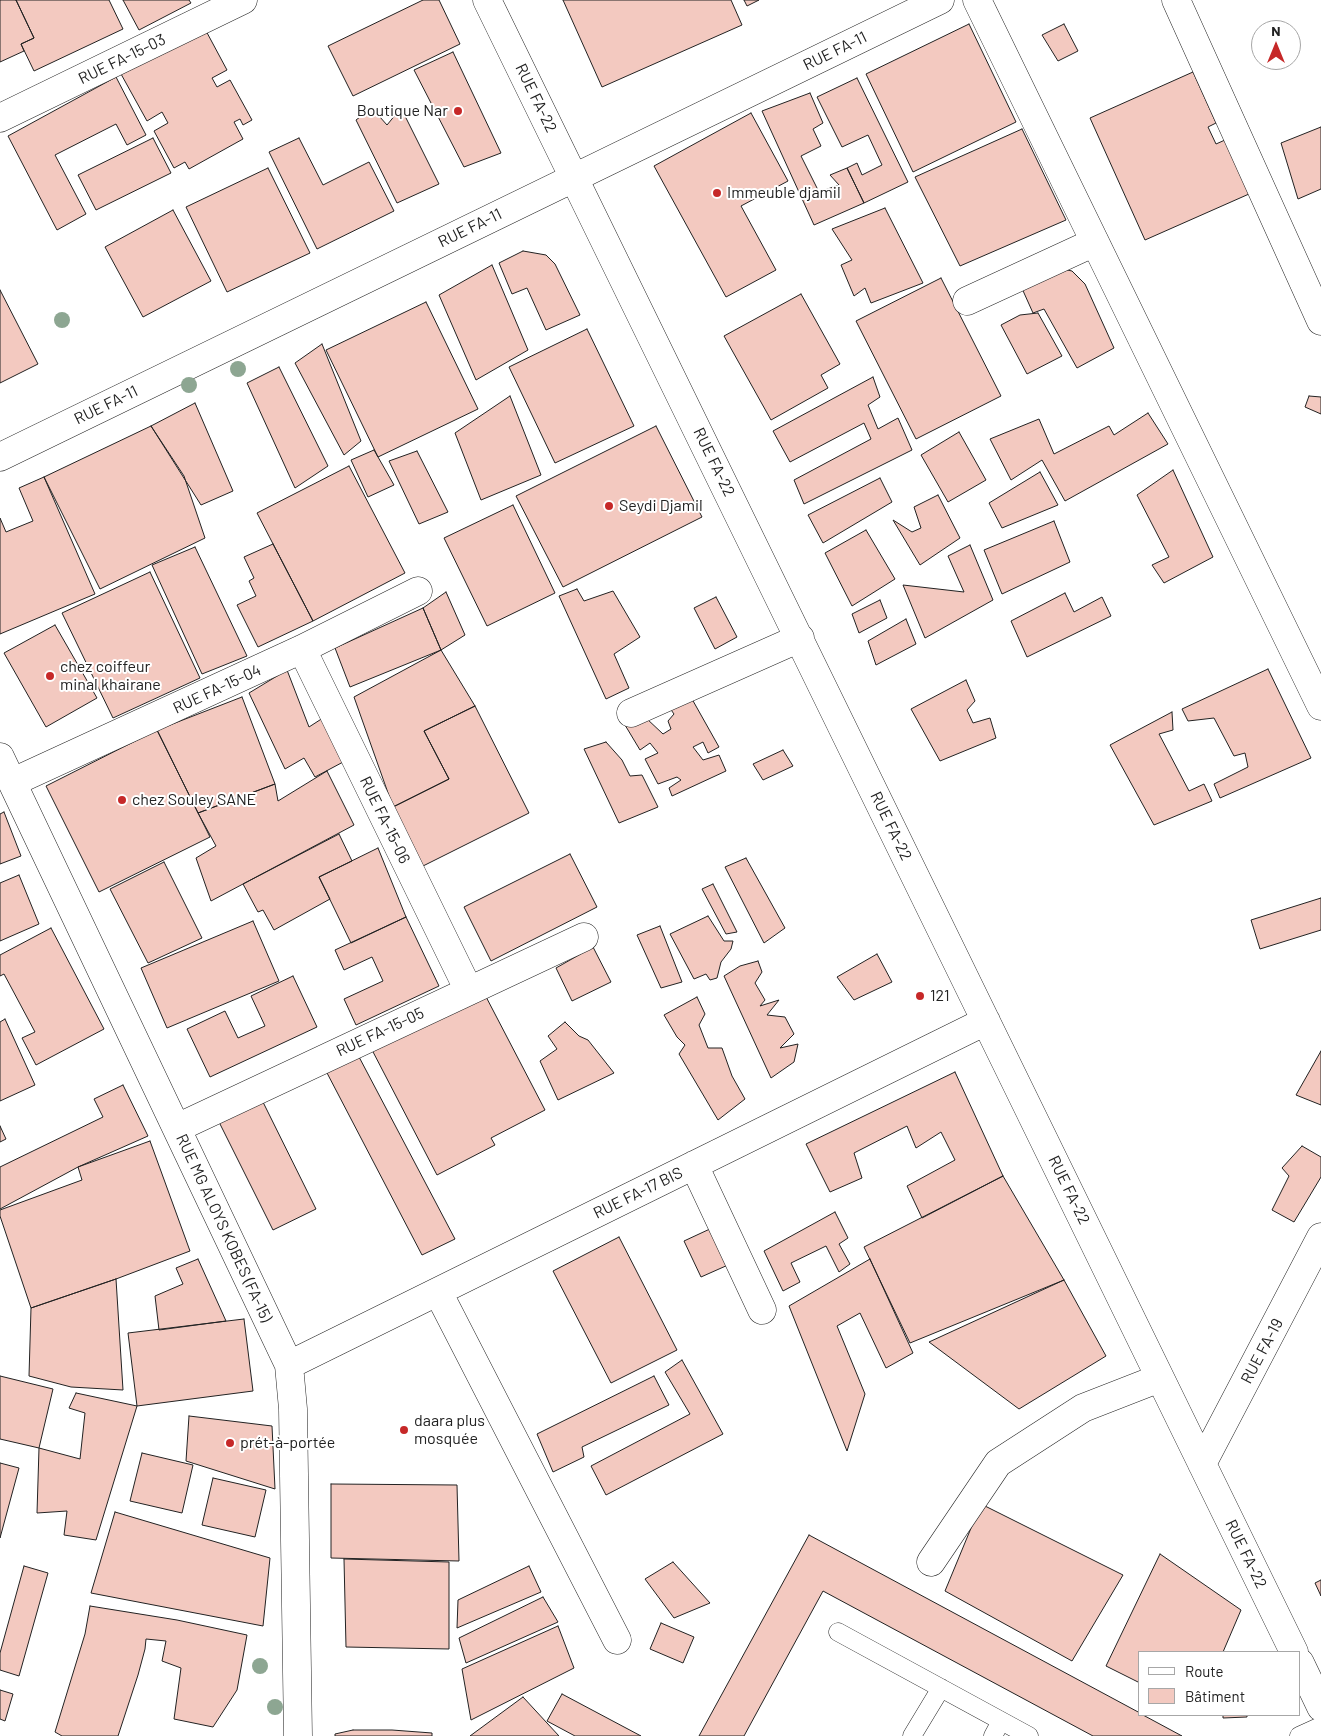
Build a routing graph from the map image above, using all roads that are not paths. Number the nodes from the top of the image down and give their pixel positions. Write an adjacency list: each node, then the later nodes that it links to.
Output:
1 (244, 0): 6 (street, RUE FA-15-03)
2 (940, 0): 7 (street, RUE FA-11)
3 (977, 0): 8 (street)
4 (1176, 0): 10 (street)
5 (492, 1): 7 (street, RUE FA-22)
6 (1, 114)
7 (575, 178): 11 (street, RUE FA-11); 13 (street, RUE FA-22)
8 (1095, 242): 9 (street); 15 (street)
9 (967, 302)
10 (1321, 320)
11 (0, 457)
12 (418, 591): 14 (street, RUE FA-15-04)
13 (800, 638): 16 (street); 21 (street, RUE FA-22)
14 (302, 649): 18 (street, RUE FA-15-04); 20 (street, RUE FA-15-06)
15 (1321, 706)
16 (631, 713)
17 (0, 756): 18 (street, RUE MG ALOYS KOBES (FA-15))
18 (14, 782): 22 (street, RUE MG ALOYS KOBES (FA-15))
19 (584, 937): 20 (street, RUE FA-15-05)
20 (469, 991): 22 (street, RUE FA-15-05)
21 (986, 1021): 23 (street, RUE FA-17 BIS); 28 (street, RUE FA-22)
22 (177, 1128): 27 (street, RUE MG ALOYS KOBES (FA-15))
23 (694, 1165): 25 (street, RUE FA-17 BIS); 26 (street)
24 (1321, 1237): 29 (street, RUE FA-19)
25 (438, 1292): 27 (street, RUE FA-17 BIS); 32 (street)
26 (762, 1310)
27 (289, 1365): 39 (street, RUE MG ALOYS KOBES (FA-15))
28 (1160, 1378): 29 (street, RUE FA-22); 30 (street)
29 (1202, 1464): 33 (street, RUE FA-22)
30 (931, 1562)
31 (838, 1632): 35 (lane)
32 (617, 1640)
33 (1294, 1651)
34 (1301, 1665): 36 (street)
35 (941, 1688): 38 (lane); 40 (lane)
36 (1321, 1707)
37 (1321, 1726): 42 (lane)
38 (997, 1728): 41 (lane)
39 (298, 1736)
40 (912, 1736)
41 (1029, 1736)
42 (1299, 1736)

